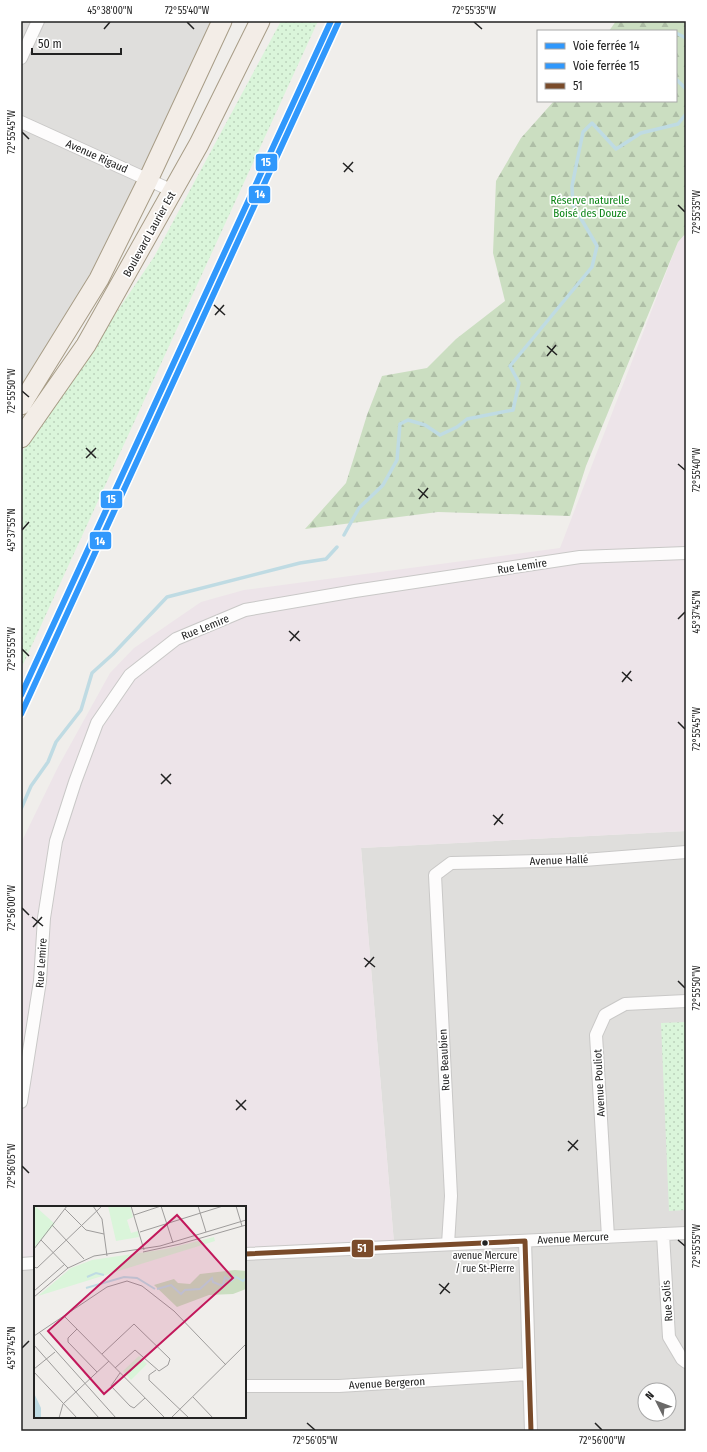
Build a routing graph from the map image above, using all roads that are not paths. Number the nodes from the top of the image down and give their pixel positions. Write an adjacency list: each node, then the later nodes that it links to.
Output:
1 (38, 21): 4 (street)
2 (222, 21): 6 (main road, Boulevard Laurier Est)
3 (260, 21): 7 (main road, Boulevard Laurier Est)
4 (21, 58)
5 (21, 122): 6 (street, Avenue Rigaud)
6 (148, 180): 7 (street, Avenue Rigaud); 8 (main road, Boulevard Laurier Est)
7 (173, 191): 9 (main road, Boulevard Laurier Est)
8 (23, 399): 9 (street)
9 (42, 408): 10 (main road, Boulevard Laurier Est)
10 (21, 438)
11 (686, 553): 15 (street, Rue Lemire)
12 (686, 852): 13 (street, Avenue Hallé)
13 (435, 875): 20 (street, Rue Beaubien)
14 (686, 1001): 18 (street, Avenue Pouliot)
15 (21, 1102)
16 (686, 1233): 17 (street, Avenue Mercure)
17 (663, 1234): 18 (street, Avenue Mercure); 24 (street, Rue Solis)
18 (608, 1237): 19 (street, Avenue Mercure)
19 (525, 1241): 20 (street, Avenue Mercure); 25 (street)
20 (448, 1244): 21 (street, Avenue Mercure)
21 (246, 1254)
22 (34, 1263): 23 (street)
23 (21, 1264)
24 (686, 1362)
25 (528, 1374): 26 (street, Avenue Bergeron); 27 (street)
26 (246, 1386)
27 (531, 1431)

